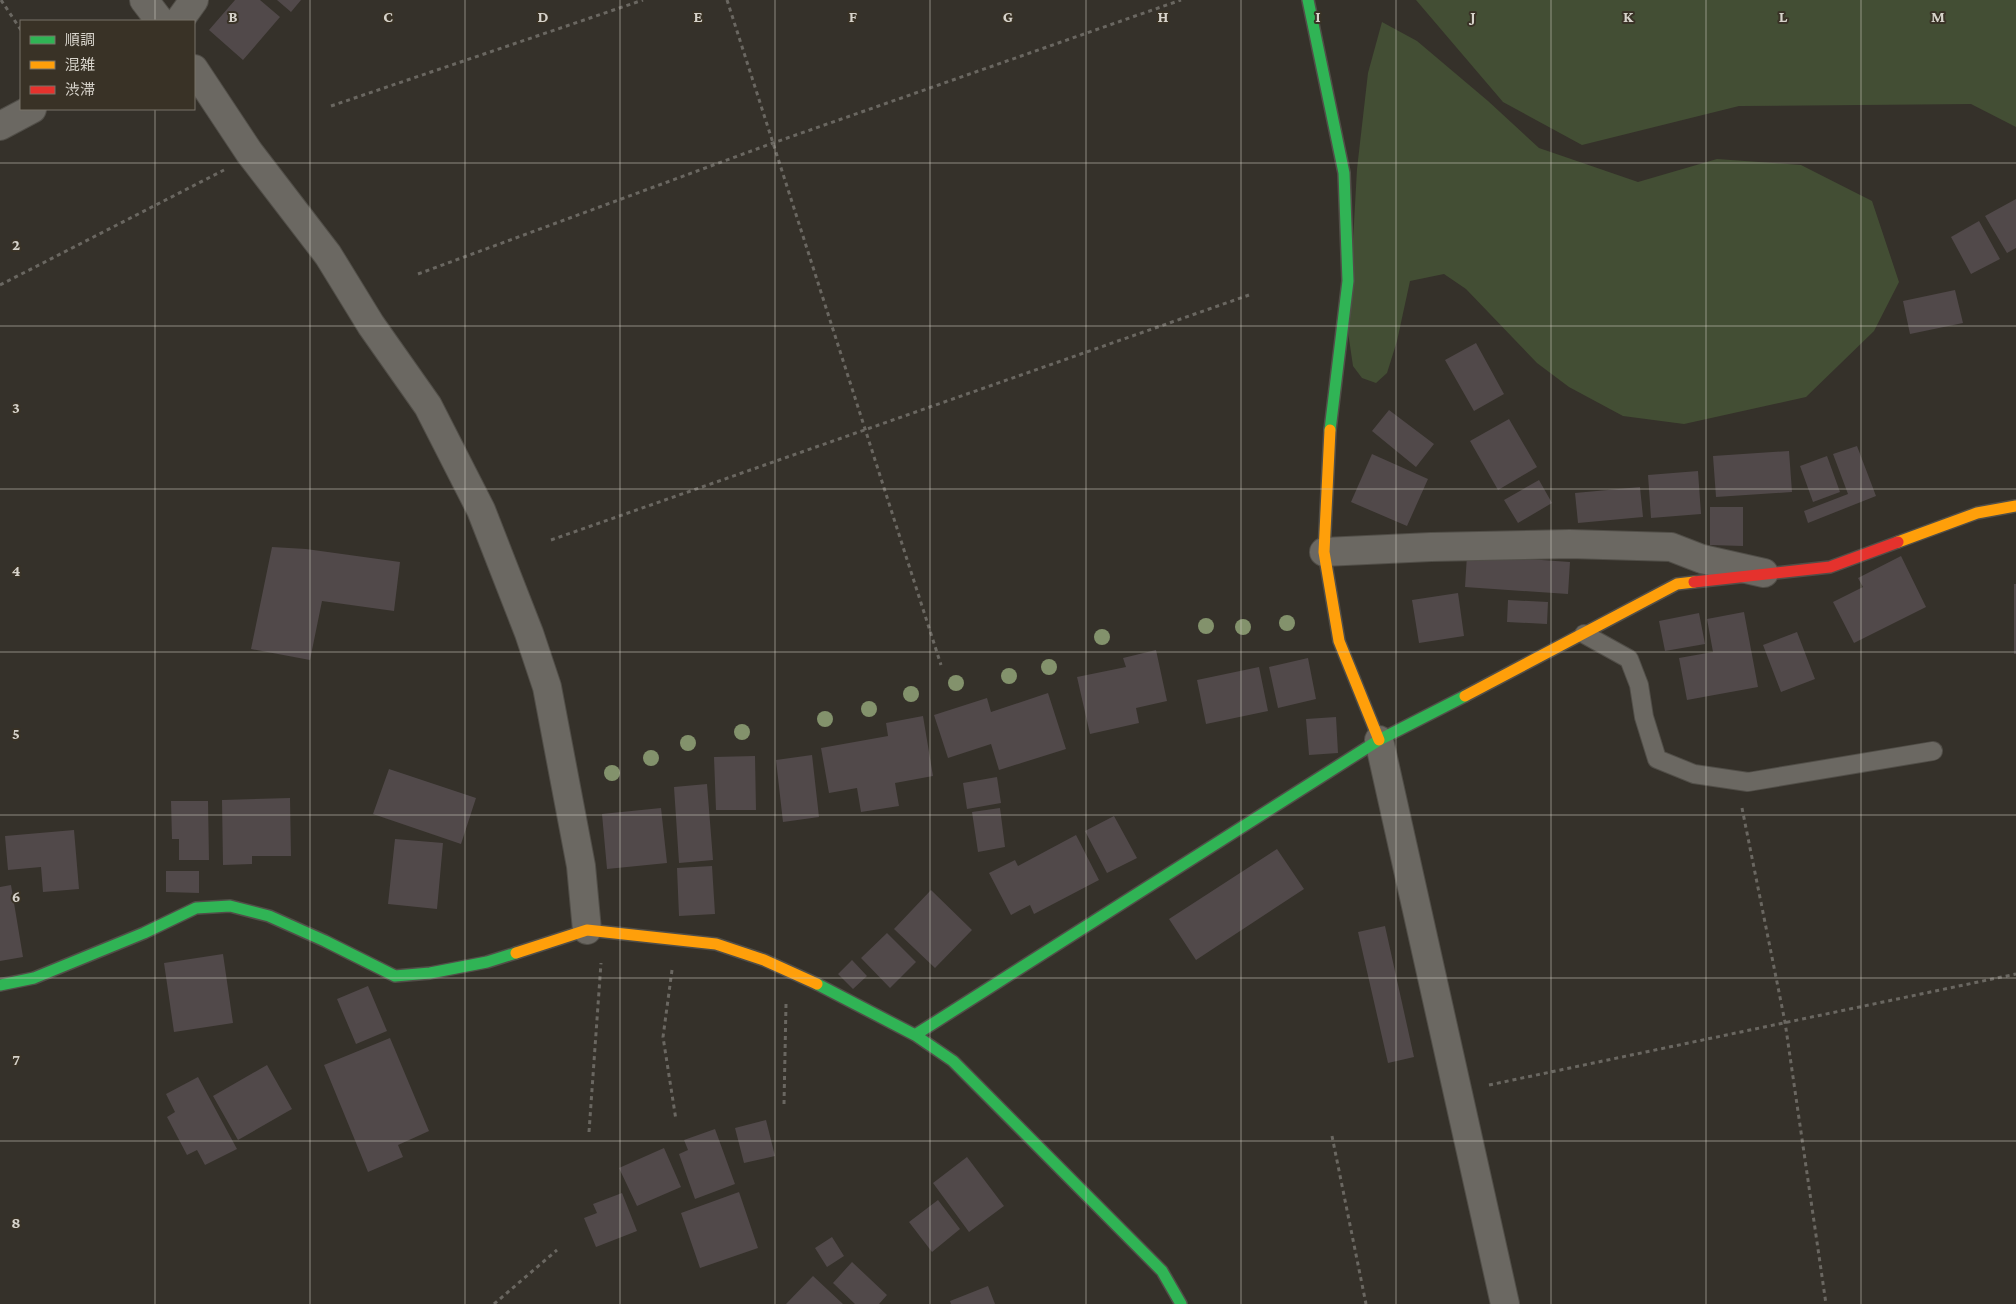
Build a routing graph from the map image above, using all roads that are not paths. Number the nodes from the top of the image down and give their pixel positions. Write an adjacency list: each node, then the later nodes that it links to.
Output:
1 (144, 0): 4 (street)
2 (194, 0): 5 (street)
3 (1308, 0): 10 (street)
4 (159, 20)
5 (180, 20)
6 (195, 71): 15 (street)
7 (30, 110): 8 (street)
8 (0, 126)
9 (2016, 506): 11 (street)
10 (1324, 552): 11 (street); 13 (street)
11 (1769, 575): 12 (street)
12 (1584, 634): 13 (street); 14 (lane)
13 (1379, 740): 17 (street); 19 (street)
14 (1932, 751)
15 (587, 930): 16 (street); 17 (street)
16 (0, 985)
17 (915, 1035): 18 (street)
18 (1181, 1304)
19 (1505, 1304)

